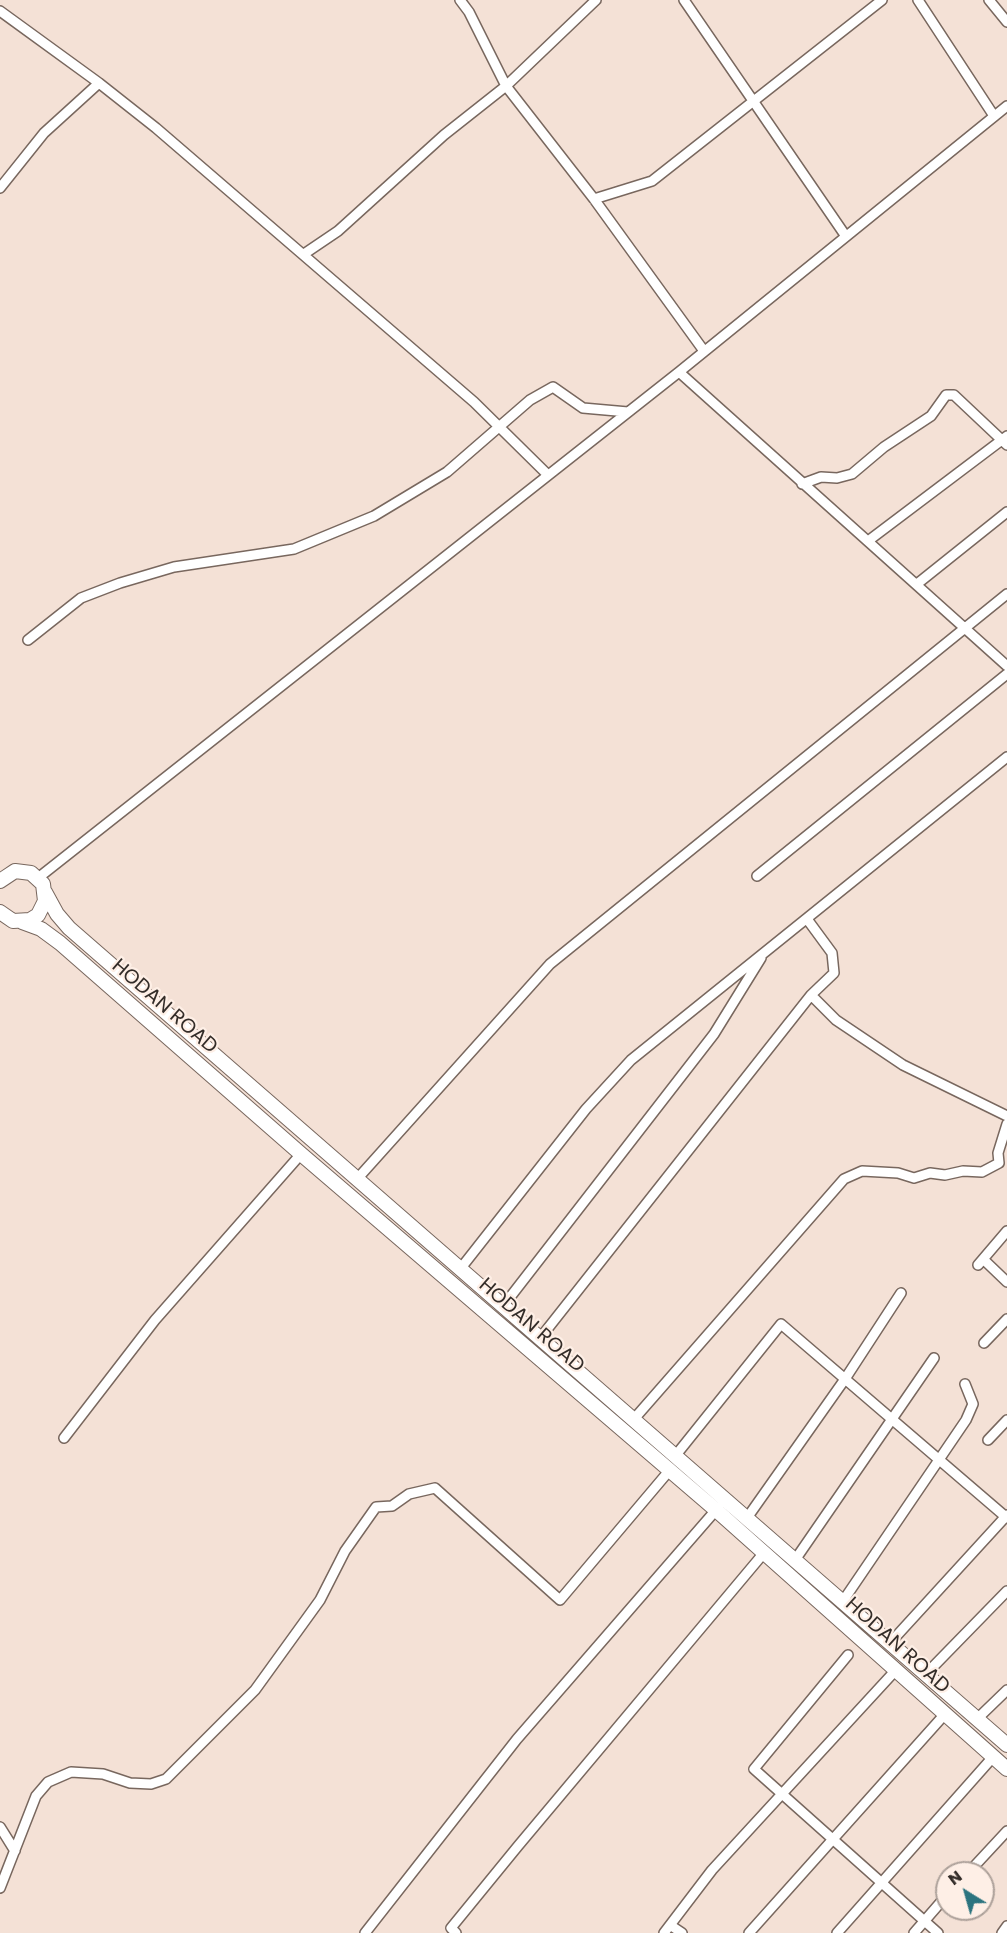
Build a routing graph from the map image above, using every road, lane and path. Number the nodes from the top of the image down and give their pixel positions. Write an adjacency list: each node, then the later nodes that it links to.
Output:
1 (460, 0): 10 (street)
2 (596, 0): 10 (street)
3 (684, 0): 11 (street)
4 (882, 0): 11 (street)
5 (918, 0): 13 (street)
6 (989, 0): 8 (street)
7 (0, 11): 9 (street)
8 (1007, 22)
9 (99, 83): 14 (street); 17 (street)
10 (506, 86): 15 (street); 17 (street)
11 (753, 100): 15 (street); 16 (street)
12 (1007, 106): 13 (street)
13 (994, 116): 16 (street)
14 (0, 188)
15 (594, 199): 18 (street)
16 (844, 235): 18 (street)
17 (304, 254): 21 (street)
18 (704, 351): 19 (street)
19 (679, 372): 20 (street); 24 (street)
20 (628, 412): 21 (street); 23 (street)
21 (501, 428): 23 (street); 30 (street)
22 (1005, 440): 24 (street); 26 (street)
23 (548, 475): 37 (street)
24 (802, 484): 26 (street)
25 (1007, 512): 27 (street)
26 (868, 542): 27 (street)
27 (917, 584): 29 (street)
28 (1007, 594): 29 (street)
29 (964, 628): 31 (street); 48 (street)
30 (28, 640)
31 (1007, 666)
32 (1007, 674): 36 (street)
33 (1007, 757): 41 (street)
34 (0, 863): 35 (main road)
35 (15, 871): 37 (main road); 38 (main road)
36 (757, 876)
37 (38, 878): 39 (main road, HODAN ROAD)
38 (0, 881)
39 (45, 892): 42 (main road); 48 (main road, HODAN ROAD)
40 (0, 912): 42 (main road, HODAN ROAD)
41 (807, 919): 43 (street); 44 (street)
42 (22, 922): 47 (main road, HODAN ROAD)
43 (765, 953): 50 (street); 53 (street)
44 (811, 995): 45 (street); 55 (street)
45 (1007, 1116)
46 (1007, 1124): 60 (street)
47 (301, 1154): 63 (street); 67 (main road, HODAN ROAD)
48 (358, 1178): 50 (main road, HODAN ROAD)
49 (1007, 1231): 51 (street)
50 (461, 1268): 53 (main road, HODAN ROAD)
51 (1007, 1282)
52 (902, 1293): 58 (street)
53 (504, 1305): 55 (main road, HODAN ROAD)
54 (1007, 1319): 56 (street)
55 (541, 1337): 60 (main road, HODAN ROAD)
56 (984, 1343)
57 (934, 1358): 62 (street)
58 (845, 1379): 62 (street); 65 (street); 70 (street)
59 (965, 1384): 66 (street)
60 (634, 1419): 65 (main road, HODAN ROAD)
61 (1007, 1420): 64 (street)
62 (893, 1421): 66 (street); 72 (street)
63 (64, 1438)
64 (988, 1440)
65 (676, 1455): 70 (main road, HODAN ROAD)
66 (940, 1460): 69 (street); 74 (street)
67 (669, 1471): 68 (main road, HODAN ROAD); 89 (street)
68 (716, 1510): 71 (main road, HODAN ROAD); 97 (street)
69 (1006, 1517): 75 (street)
70 (747, 1518): 72 (main road, HODAN ROAD)
71 (763, 1554): 77 (main road, HODAN ROAD); 98 (street)
72 (795, 1560): 74 (main road, HODAN ROAD)
73 (1007, 1591): 78 (street)
74 (843, 1601): 75 (main road, HODAN ROAD)
75 (890, 1643): 78 (main road, HODAN ROAD)
76 (848, 1655): 85 (street)
77 (896, 1671): 80 (main road, HODAN ROAD); 85 (street)
78 (926, 1674): 81 (main road, HODAN ROAD)
79 (1007, 1690): 81 (street)
80 (945, 1714): 83 (main road, HODAN ROAD); 88 (street)
81 (977, 1719): 82 (main road, HODAN ROAD)
82 (1007, 1745)
83 (993, 1757): 84 (main road, HODAN ROAD); 91 (street)
84 (1007, 1769)
85 (783, 1794): 88 (street); 96 (street)
86 (0, 1827): 89 (street)
87 (1007, 1831): 90 (street)
88 (833, 1838): 91 (street); 100 (street)
89 (15, 1851): 92 (street)
90 (979, 1861)
91 (882, 1882): 94 (street); 101 (street)
92 (0, 1888)
93 (935, 1909): 94 (street)
94 (924, 1921): 102 (street); 103 (street)
95 (1007, 1926): 104 (street)
96 (667, 1929): 99 (street)
97 (365, 1933)
98 (456, 1933)
99 (682, 1933)
100 (749, 1933)
101 (837, 1933)
102 (914, 1933)
103 (938, 1933)
104 (1002, 1933)

